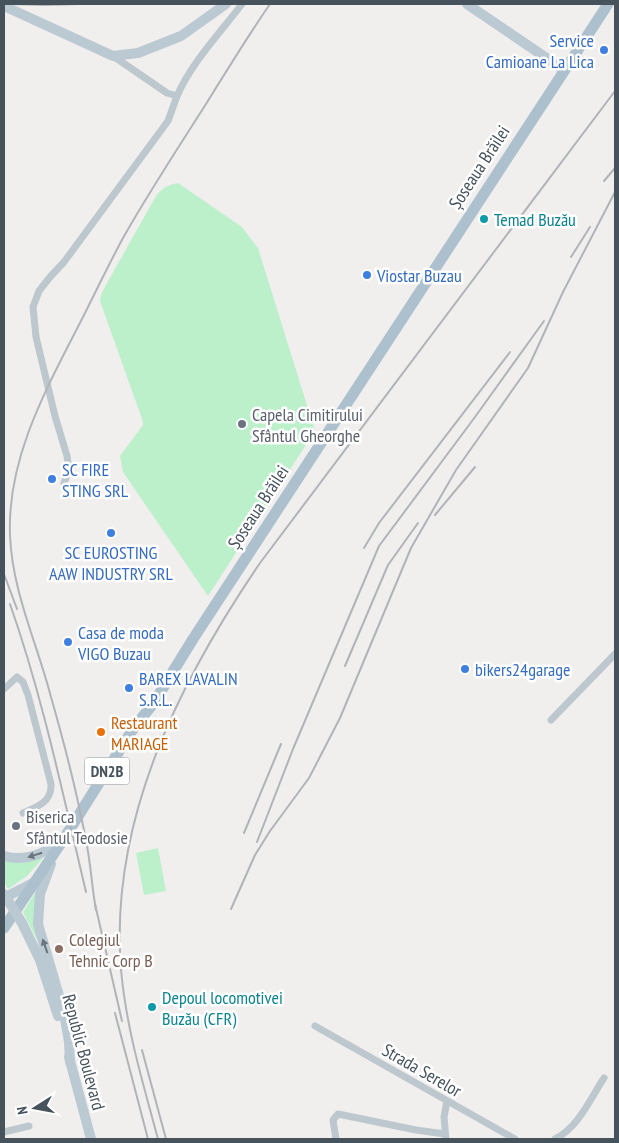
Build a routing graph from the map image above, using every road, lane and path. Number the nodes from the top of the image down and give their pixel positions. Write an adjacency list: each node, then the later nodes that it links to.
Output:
1 (226, 4): 6 (main road)
2 (242, 4): 8 (street)
3 (467, 4): 7 (main road)
4 (608, 4): 7 (main road, Șoseaua Brăilei)
5 (4, 6): 6 (main road)
6 (113, 56): 8 (street)
7 (564, 70): 14 (main road, Șoseaua Brăilei / DN2B)
8 (177, 96): 9 (street)
9 (64, 483)
10 (615, 654): 12 (street)
11 (4, 690): 13 (street)
12 (551, 720)
13 (23, 813)
14 (63, 840): 15 (main road, one-way to 15); 16 (main road, Șoseaua Brăilei / DN2B); 21 (main road, one-way to 14)
15 (4, 856)
16 (35, 882): 18 (main road); 19 (main road, Șoseaua Brăilei)
17 (4, 894): 21 (main road, Republic Boulevard, bridge)
18 (4, 898)
19 (4, 928)
20 (315, 1026): 23 (street, Strada Serelor)
21 (70, 1062): 27 (main road, Republic Boulevard)
22 (604, 1078): 30 (street)
23 (447, 1101): 26 (street); 29 (street, Strada Serelor)
24 (29, 1126): 25 (street)
25 (4, 1132)
26 (446, 1137): 28 (street)
27 (91, 1139)
28 (336, 1139)
29 (515, 1139)
30 (556, 1139)

